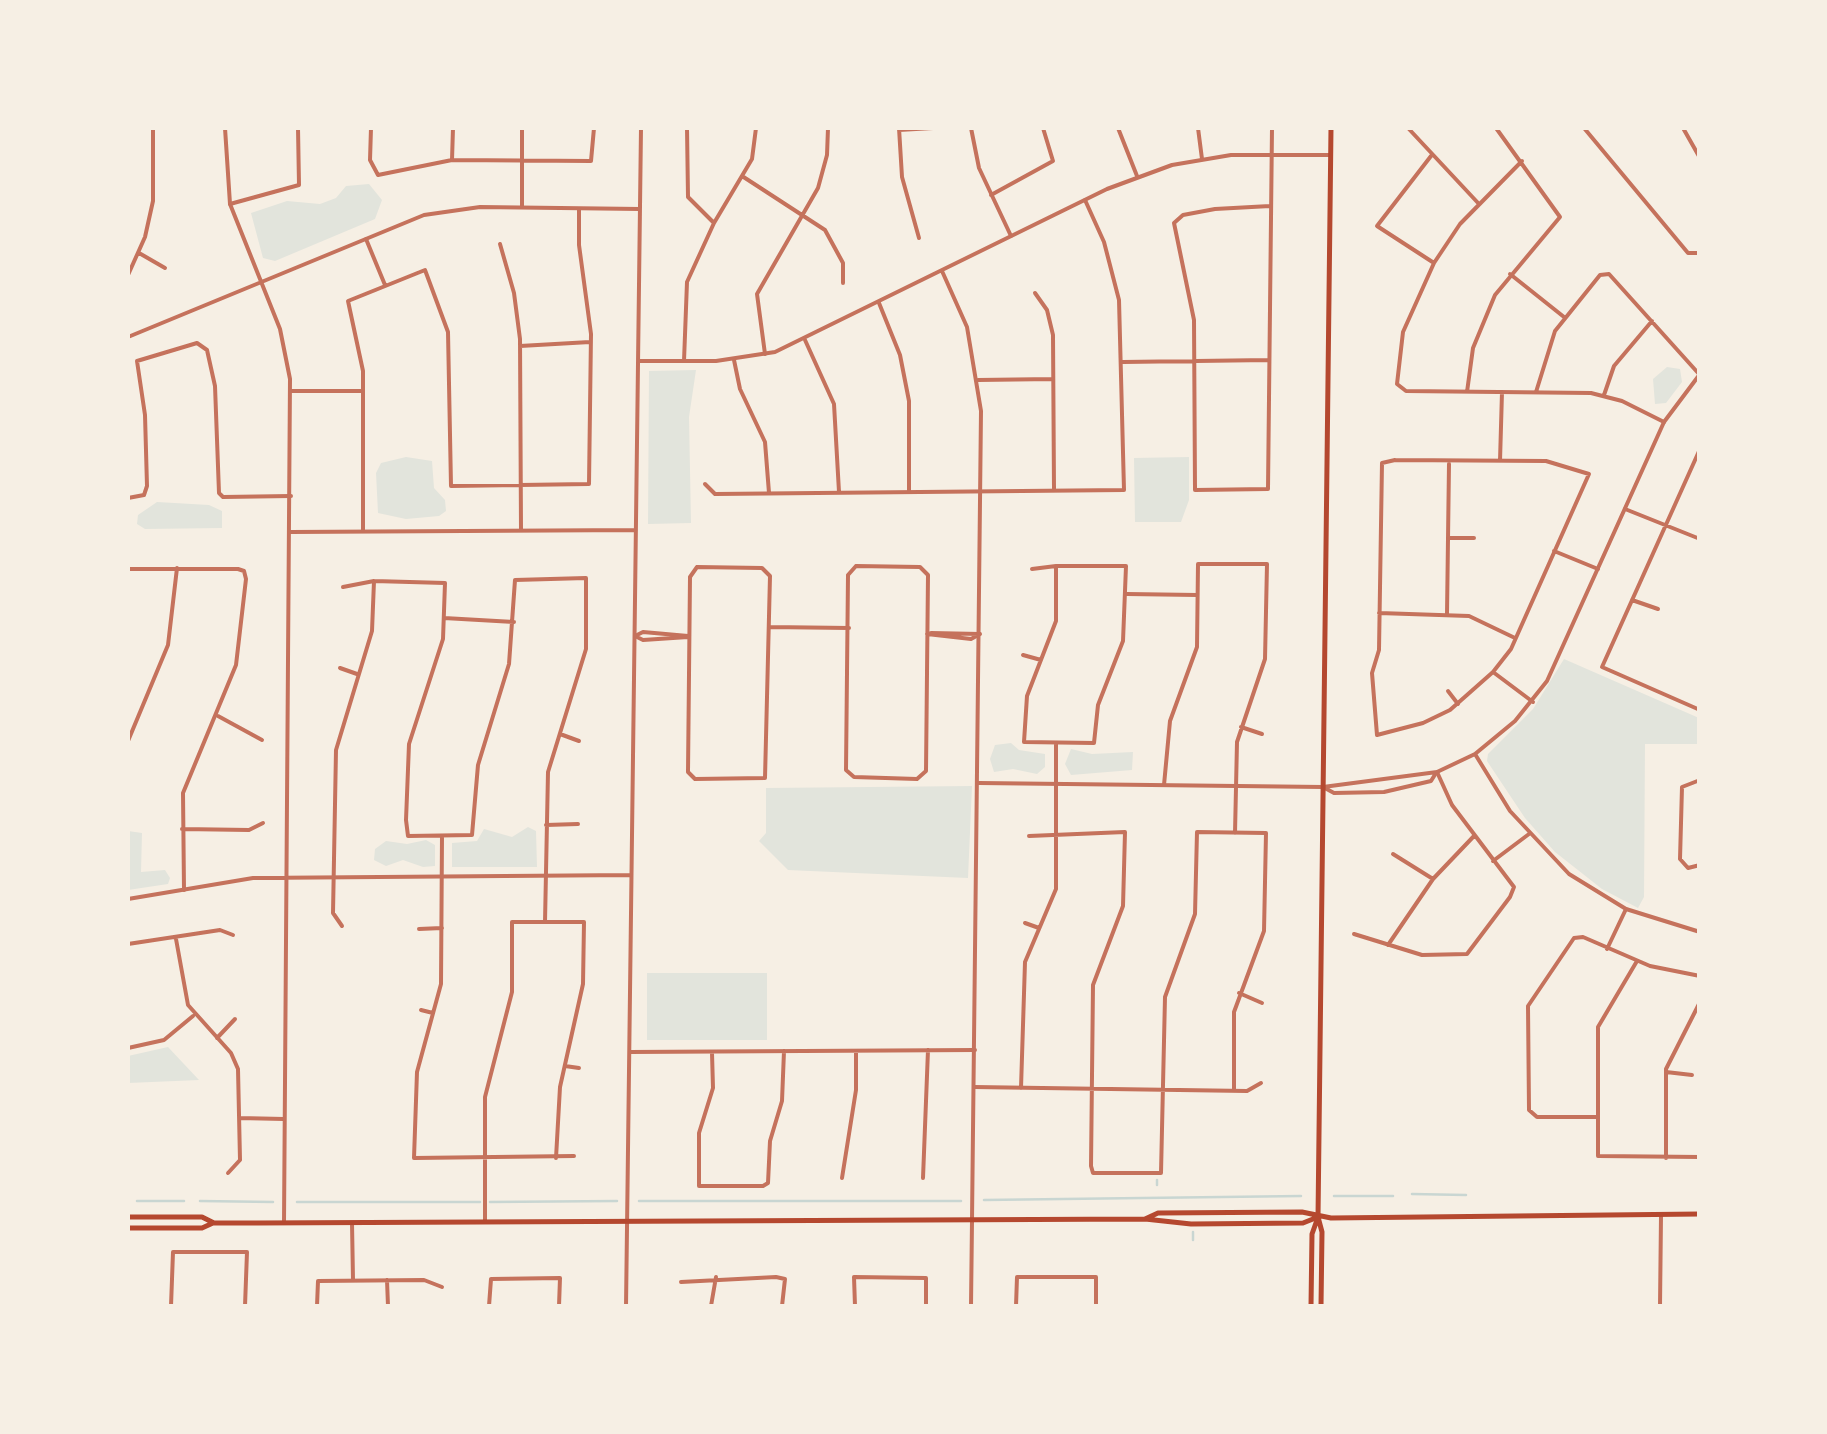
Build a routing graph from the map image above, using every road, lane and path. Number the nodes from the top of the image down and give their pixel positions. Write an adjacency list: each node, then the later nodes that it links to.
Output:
1 (153, 128): 48 (street)
2 (225, 128): 36 (street)
3 (298, 128): 36 (street)
4 (370, 128): 29 (street)
5 (453, 128): 29 (street)
6 (522, 128): 30 (street)
7 (594, 128): 30 (street)
8 (641, 128): 41 (street)
9 (687, 128): 43 (street)
10 (756, 128): 32 (street)
11 (828, 128): 42 (street)
12 (934, 128): 23 (street)
13 (970, 128): 34 (street)
14 (1043, 128): 34 (street)
15 (1118, 128): 33 (street)
16 (1198, 128): 28 (street)
17 (1272, 128): 24 (street)
18 (1331, 128): 25 (main road)
19 (1408, 128): 26 (street)
20 (1496, 128): 31 (street)
21 (1584, 128): 49 (street)
22 (1683, 128): 27 (street)
23 (899, 129): 46 (street)
24 (1272, 154): 25 (street); 28 (street); 38 (street)
25 (1330, 155): 155 (main road)
26 (1431, 156): 37 (street); 50 (street)
27 (1700, 158)
28 (1202, 159): 33 (street)
29 (452, 160): 30 (street)
30 (523, 160): 39 (street)
31 (1522, 162): 37 (street); 53 (street)
32 (742, 176): 42 (street); 43 (street)
33 (1137, 176): 35 (street)
34 (991, 195): 44 (street)
35 (1085, 200): 44 (street); 71 (street)
36 (230, 204): 55 (street)
37 (1479, 204): 50 (street)
38 (1270, 206): 68 (street); 72 (street)
39 (522, 207): 40 (street); 45 (street)
40 (579, 208): 41 (street); 64 (street)
41 (640, 209): 69 (street)
42 (804, 213): 56 (street); 66 (street)
43 (714, 222): 70 (street)
44 (1011, 236): 52 (street)
45 (365, 238): 55 (street); 57 (street)
46 (919, 238)
47 (500, 244): 65 (street)
48 (139, 253): 51 (street); 54 (street)
49 (1696, 254)
50 (1434, 263): 78 (street)
51 (165, 268)
52 (942, 271): 59 (street); 75 (street)
53 (1510, 274): 60 (street); 78 (street)
54 (128, 275)
55 (260, 282): 62 (street); 76 (street)
56 (843, 284)
57 (385, 286): 77 (street); 86 (street)
58 (1035, 293): 74 (street)
59 (879, 303): 63 (street); 91 (street)
60 (1564, 316): 61 (street); 80 (street)
61 (1653, 320): 73 (street); 81 (street)
62 (128, 337)
63 (804, 340): 66 (street); 90 (street)
64 (592, 342): 65 (street); 86 (street)
65 (520, 346): 86 (street)
66 (765, 354): 67 (street)
67 (734, 360): 70 (street); 92 (street)
68 (1269, 360): 72 (street); 72 (street)
69 (638, 361): 70 (street); 98 (street)
70 (684, 362)
71 (1124, 362): 72 (street); 88 (street)
72 (1196, 362)
73 (1699, 374): 82 (street)
74 (1053, 378): 75 (street); 88 (street)
75 (978, 380): 89 (street)
76 (290, 391): 77 (street); 93 (street)
77 (363, 391): 99 (street)
78 (1467, 392): 79 (street)
79 (1502, 392): 80 (street); 84 (street)
80 (1536, 392): 81 (street)
81 (1604, 395): 82 (street)
82 (1664, 422): 95 (street)
83 (1699, 451): 96 (street)
84 (1500, 461): 85 (street); 104 (street)
85 (1448, 462): 101 (street); 116 (street)
86 (521, 484): 97 (street)
87 (705, 484): 92 (street)
88 (1054, 490): 89 (street)
89 (980, 491): 91 (street); 125 (street)
90 (838, 492): 91 (street); 92 (street)
91 (909, 492)
92 (769, 493)
93 (291, 496): 94 (street); 100 (street)
94 (128, 498)
95 (1625, 509): 96 (street); 107 (street)
96 (1665, 527): 103 (street); 114 (street)
97 (521, 530): 98 (street); 99 (street)
98 (636, 530): 126 (street)
99 (363, 531): 100 (street)
100 (291, 532): 172 (street)
101 (1448, 538): 102 (street); 117 (street)
102 (1474, 538)
103 (1700, 539)
104 (1554, 550): 107 (street); 129 (street)
105 (1056, 566): 109 (street); 112 (street); 132 (street)
106 (177, 568): 108 (street); 140 (street); 145 (street)
107 (1598, 568): 137 (street)
108 (128, 569)
109 (1032, 570)
110 (374, 581): 111 (street); 118 (street); 135 (street)
111 (344, 588)
112 (1127, 594): 113 (street); 147 (street)
113 (1197, 595): 141 (street); 153 (street)
114 (1632, 600): 115 (street); 139 (street)
115 (1658, 609)
116 (1380, 614): 117 (street); 138 (street)
117 (1447, 614): 129 (street)
118 (444, 618): 119 (street); 163 (street)
119 (514, 622): 142 (street); 163 (street)
120 (769, 626): 121 (street); 127 (street); 127 (street)
121 (848, 628): 124 (street); 124 (street)
122 (950, 630): 124 (street); 125 (street); 128 (street)
123 (668, 632): 126 (street); 127 (street); 130 (street)
124 (928, 634): 128 (street)
125 (980, 634): 128 (street); 151 (street)
126 (635, 636): 130 (street); 169 (street)
127 (690, 636): 130 (street)
128 (949, 638)
129 (1515, 638): 134 (street)
130 (668, 640)
131 (1023, 655): 132 (street)
132 (1041, 660): 147 (street)
133 (340, 668): 135 (street)
134 (1493, 672): 137 (street); 138 (street)
135 (357, 674): 173 (street)
136 (1448, 691): 138 (street)
137 (1533, 702): 148 (street)
138 (1458, 704)
139 (1700, 710)
140 (216, 715): 144 (street); 159 (street)
141 (1241, 726): 143 (street); 154 (street)
142 (560, 734): 146 (street); 158 (street)
143 (1262, 734)
144 (262, 740)
145 (128, 741)
146 (579, 741)
147 (1056, 743): 152 (street)
148 (1474, 754): 149 (street); 162 (street)
149 (1437, 772): 155 (street); 155 (street); 165 (street)
150 (1700, 780): 168 (street)
151 (978, 783): 152 (street); 203 (street)
152 (1056, 784): 153 (street); 160 (street)
153 (1164, 786): 154 (street)
154 (1235, 786): 155 (street); 161 (street)
155 (1322, 787): 232 (main road)
156 (262, 823): 159 (street)
157 (578, 824): 158 (street)
158 (546, 825): 171 (street)
159 (182, 829): 175 (street)
160 (1056, 832): 164 (street); 183 (street); 215 (street)
161 (1234, 833): 193 (street); 216 (street)
162 (1528, 834): 167 (street); 177 (street)
163 (442, 836): 170 (street)
164 (1029, 836)
165 (1474, 836): 167 (street); 174 (street)
166 (1393, 854): 174 (street)
167 (1493, 861): 189 (street)
168 (1700, 865)
169 (632, 875): 171 (street); 206 (street)
170 (442, 876): 171 (street); 173 (street); 182 (street)
171 (544, 876): 178 (street)
172 (288, 877): 173 (street); 175 (street); 220 (street)
173 (333, 877): 180 (street)
174 (1434, 879): 189 (street)
175 (184, 890): 176 (street)
176 (128, 899)
177 (1626, 909): 184 (street); 190 (street)
178 (545, 922): 208 (street); 225 (street)
179 (1025, 923): 183 (street)
180 (342, 926)
181 (419, 928): 182 (street)
182 (442, 928): 197 (street)
183 (1039, 928): 214 (street)
184 (1700, 932)
185 (1354, 934): 189 (street)
186 (233, 935): 187 (street)
187 (176, 939): 188 (street); 198 (street)
188 (128, 944)
189 (1388, 945)
190 (1608, 949): 191 (street); 218 (street)
191 (1638, 962): 192 (street); 218 (street)
192 (1700, 976)
193 (1239, 993): 195 (street); 217 (street)
194 (1700, 1002): 210 (street)
195 (1262, 1003)
196 (421, 1010): 197 (street)
197 (433, 1013): 225 (street)
198 (193, 1016): 200 (street); 201 (street)
199 (235, 1018): 200 (street)
200 (217, 1038): 219 (street)
201 (128, 1048)
202 (928, 1050): 203 (street); 205 (street); 228 (street)
203 (974, 1050): 213 (street)
204 (784, 1051): 205 (street); 207 (street); 207 (street)
205 (856, 1051): 227 (street)
206 (630, 1052): 207 (street); 235 (street)
207 (712, 1052)
208 (565, 1066): 209 (street); 223 (street)
209 (580, 1068)
210 (1666, 1072): 211 (street); 224 (street)
211 (1692, 1076)
212 (1261, 1083): 217 (street)
213 (974, 1087): 214 (street); 233 (street)
214 (1021, 1088): 215 (street)
215 (1091, 1089): 216 (street); 216 (street)
216 (1163, 1090): 217 (street)
217 (1234, 1090)
218 (1597, 1117): 224 (street)
219 (240, 1118): 220 (street); 226 (street)
220 (284, 1119): 239 (street)
221 (574, 1156): 223 (street)
222 (1700, 1157): 224 (street)
223 (556, 1158): 225 (street)
224 (1666, 1158)
225 (485, 1159): 238 (street)
226 (228, 1173)
227 (842, 1178)
228 (923, 1178)
229 (1662, 1214): 230 (main road); 232 (main road); 263 (street)
230 (1700, 1214)
231 (128, 1217): 236 (main road)
232 (1318, 1217): 234 (main road); 234 (main road); 261 (main road); 262 (main road)
233 (972, 1219): 234 (main road); 235 (main road); 258 (street)
234 (1145, 1219)
235 (628, 1221): 238 (main road); 253 (street)
236 (214, 1222): 239 (main road); 240 (main road)
237 (352, 1222): 238 (main road); 239 (main road); 243 (street)
238 (485, 1222)
239 (284, 1223)
240 (128, 1228): 241 (street)
241 (128, 1272)
242 (716, 1277): 245 (street); 254 (street); 255 (street)
243 (353, 1280): 244 (street); 249 (street)
244 (388, 1280): 246 (street); 250 (street)
245 (681, 1282)
246 (442, 1287)
247 (172, 1306): 248 (street)
248 (246, 1306)
249 (317, 1306)
250 (388, 1306)
251 (489, 1306): 252 (street)
252 (559, 1306)
253 (626, 1306)
254 (711, 1306)
255 (782, 1306)
256 (854, 1306): 257 (street)
257 (926, 1306)
258 (971, 1306)
259 (1016, 1306): 260 (street)
260 (1096, 1306)
261 (1311, 1306)
262 (1321, 1306)
263 (1660, 1306)

